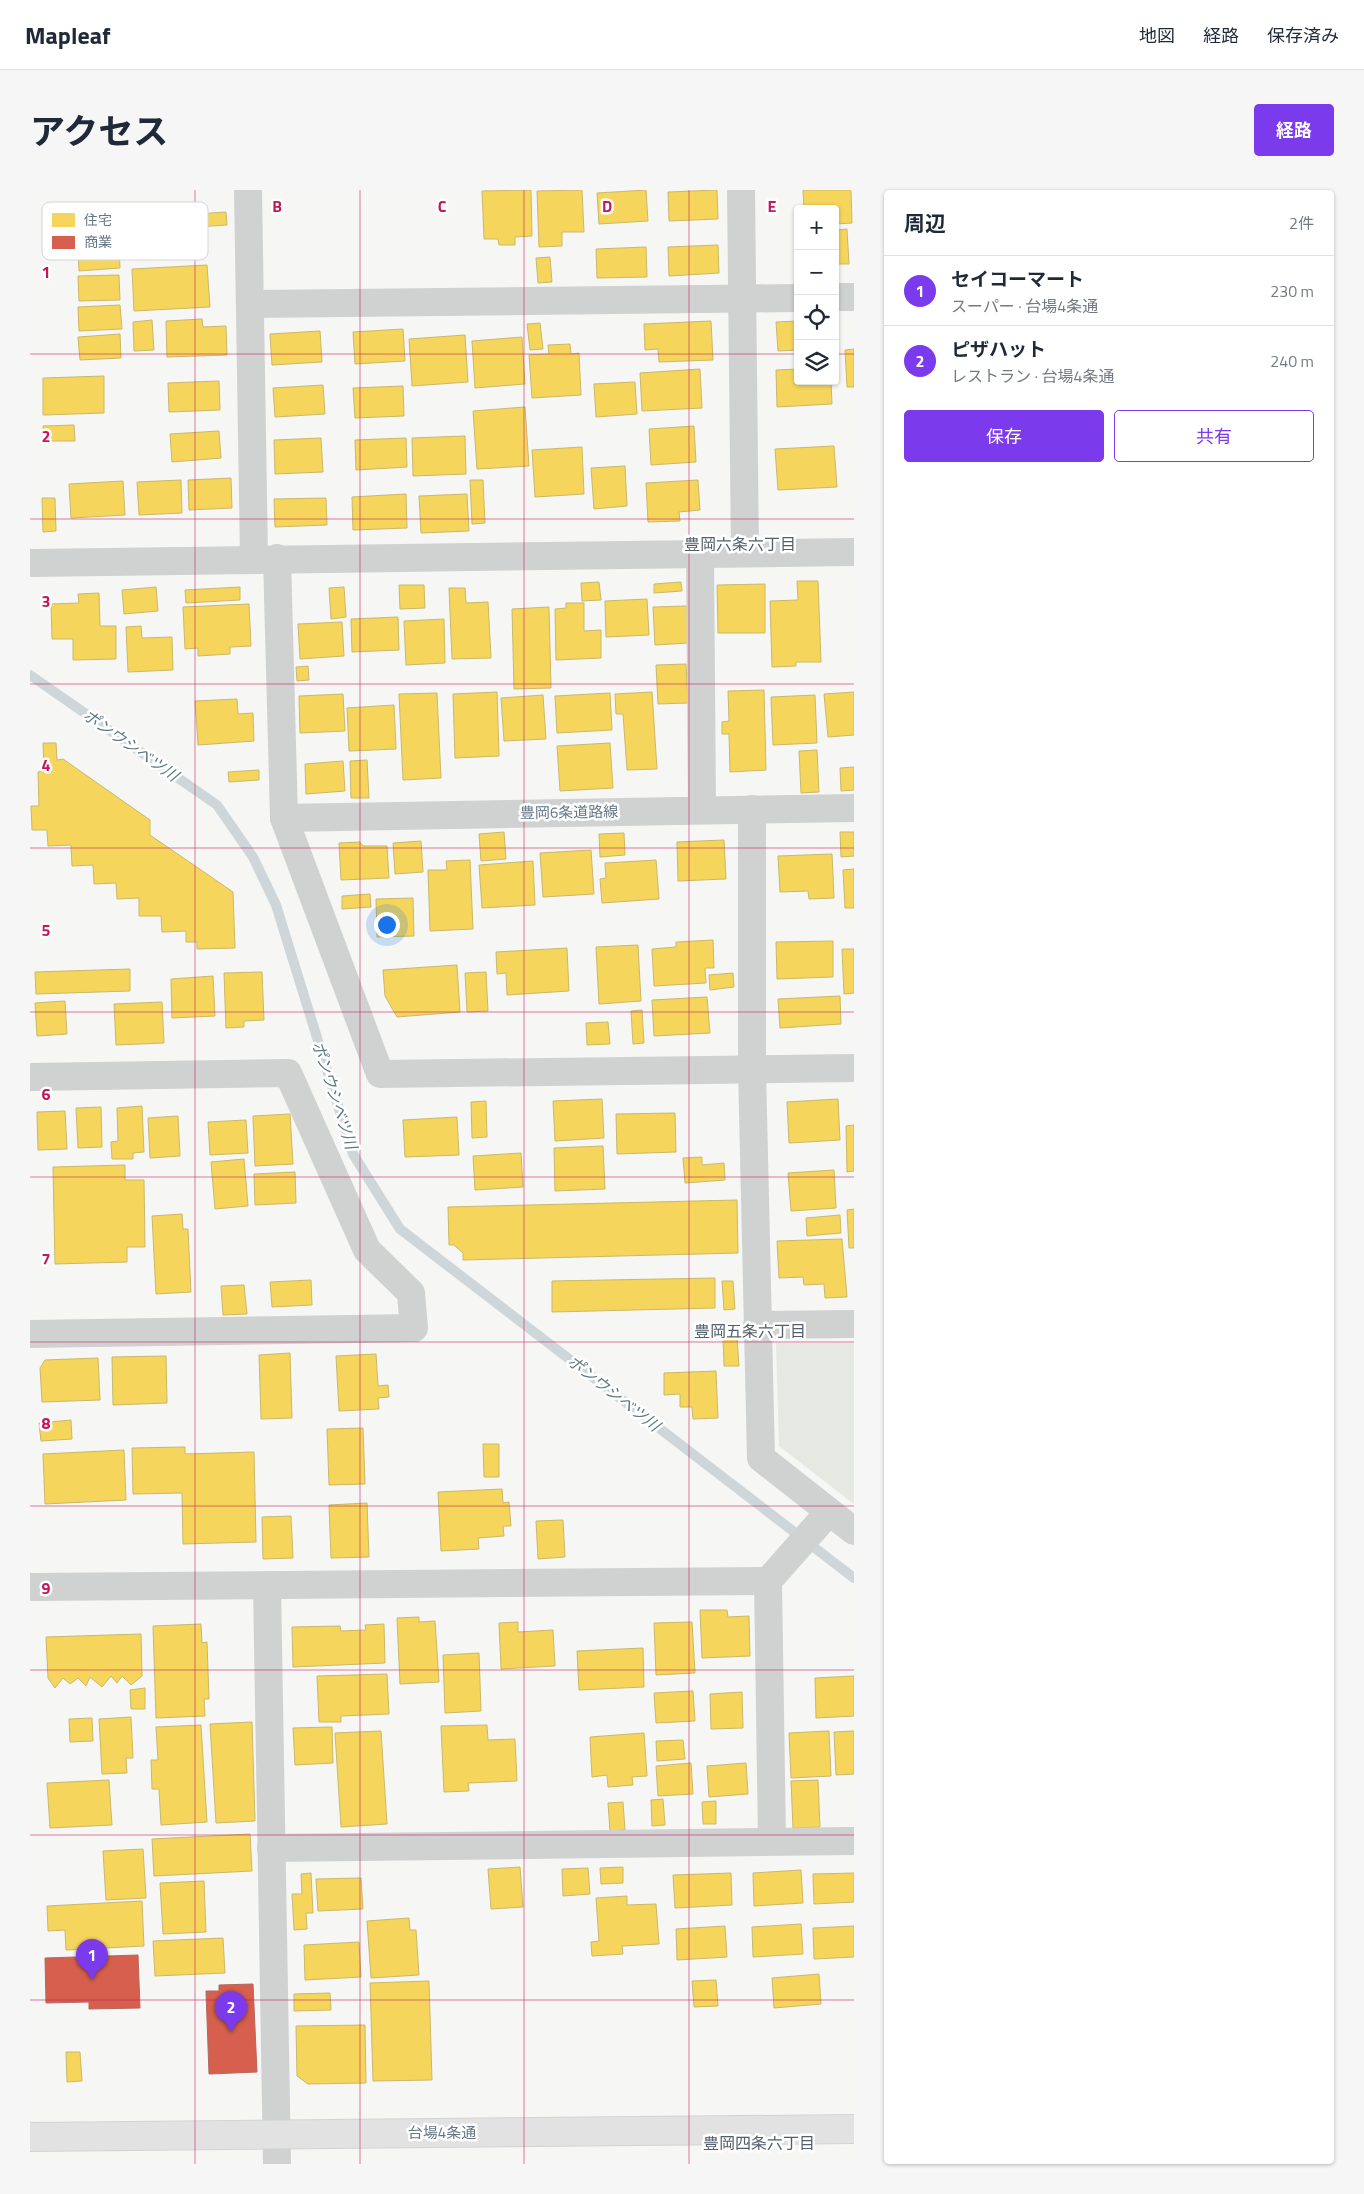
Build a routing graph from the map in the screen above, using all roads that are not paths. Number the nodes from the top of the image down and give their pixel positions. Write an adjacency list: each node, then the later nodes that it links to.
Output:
1 (248, 190): 7 (street)
2 (741, 190): 5 (street)
3 (839, 297): 4 (street)
4 (854, 297)
5 (742, 298): 6 (street); 7 (street); 9 (street)
6 (794, 298)
7 (250, 304): 11 (street)
8 (854, 552): 9 (street)
9 (745, 553): 10 (street)
10 (700, 554): 11 (street); 15 (street)
11 (265, 558): 12 (street); 16 (street)
12 (30, 563)
13 (854, 808): 14 (street, 豊岡6条道路線)
14 (752, 809): 15 (street, 豊岡6条道路線); 18 (street)
15 (702, 810): 16 (street, 豊岡6条道路線)
16 (284, 818): 18 (street)
17 (854, 1068): 18 (street)
18 (752, 1069): 21 (street)
19 (30, 1077): 22 (street)
20 (854, 1324): 21 (street)
21 (757, 1325): 23 (street)
22 (30, 1334)
23 (822, 1520): 24 (street); 25 (street)
24 (854, 1531)
25 (776, 1572): 26 (street); 28 (street)
26 (267, 1586): 27 (street); 30 (street)
27 (30, 1587)
28 (772, 1841): 29 (street); 30 (street)
29 (854, 1841)
30 (271, 1848): 32 (street)
31 (854, 2129): 32 (street, 台場4条通)
32 (276, 2134): 33 (street, 台場4条通); 34 (street)
33 (30, 2137)
34 (277, 2164)

